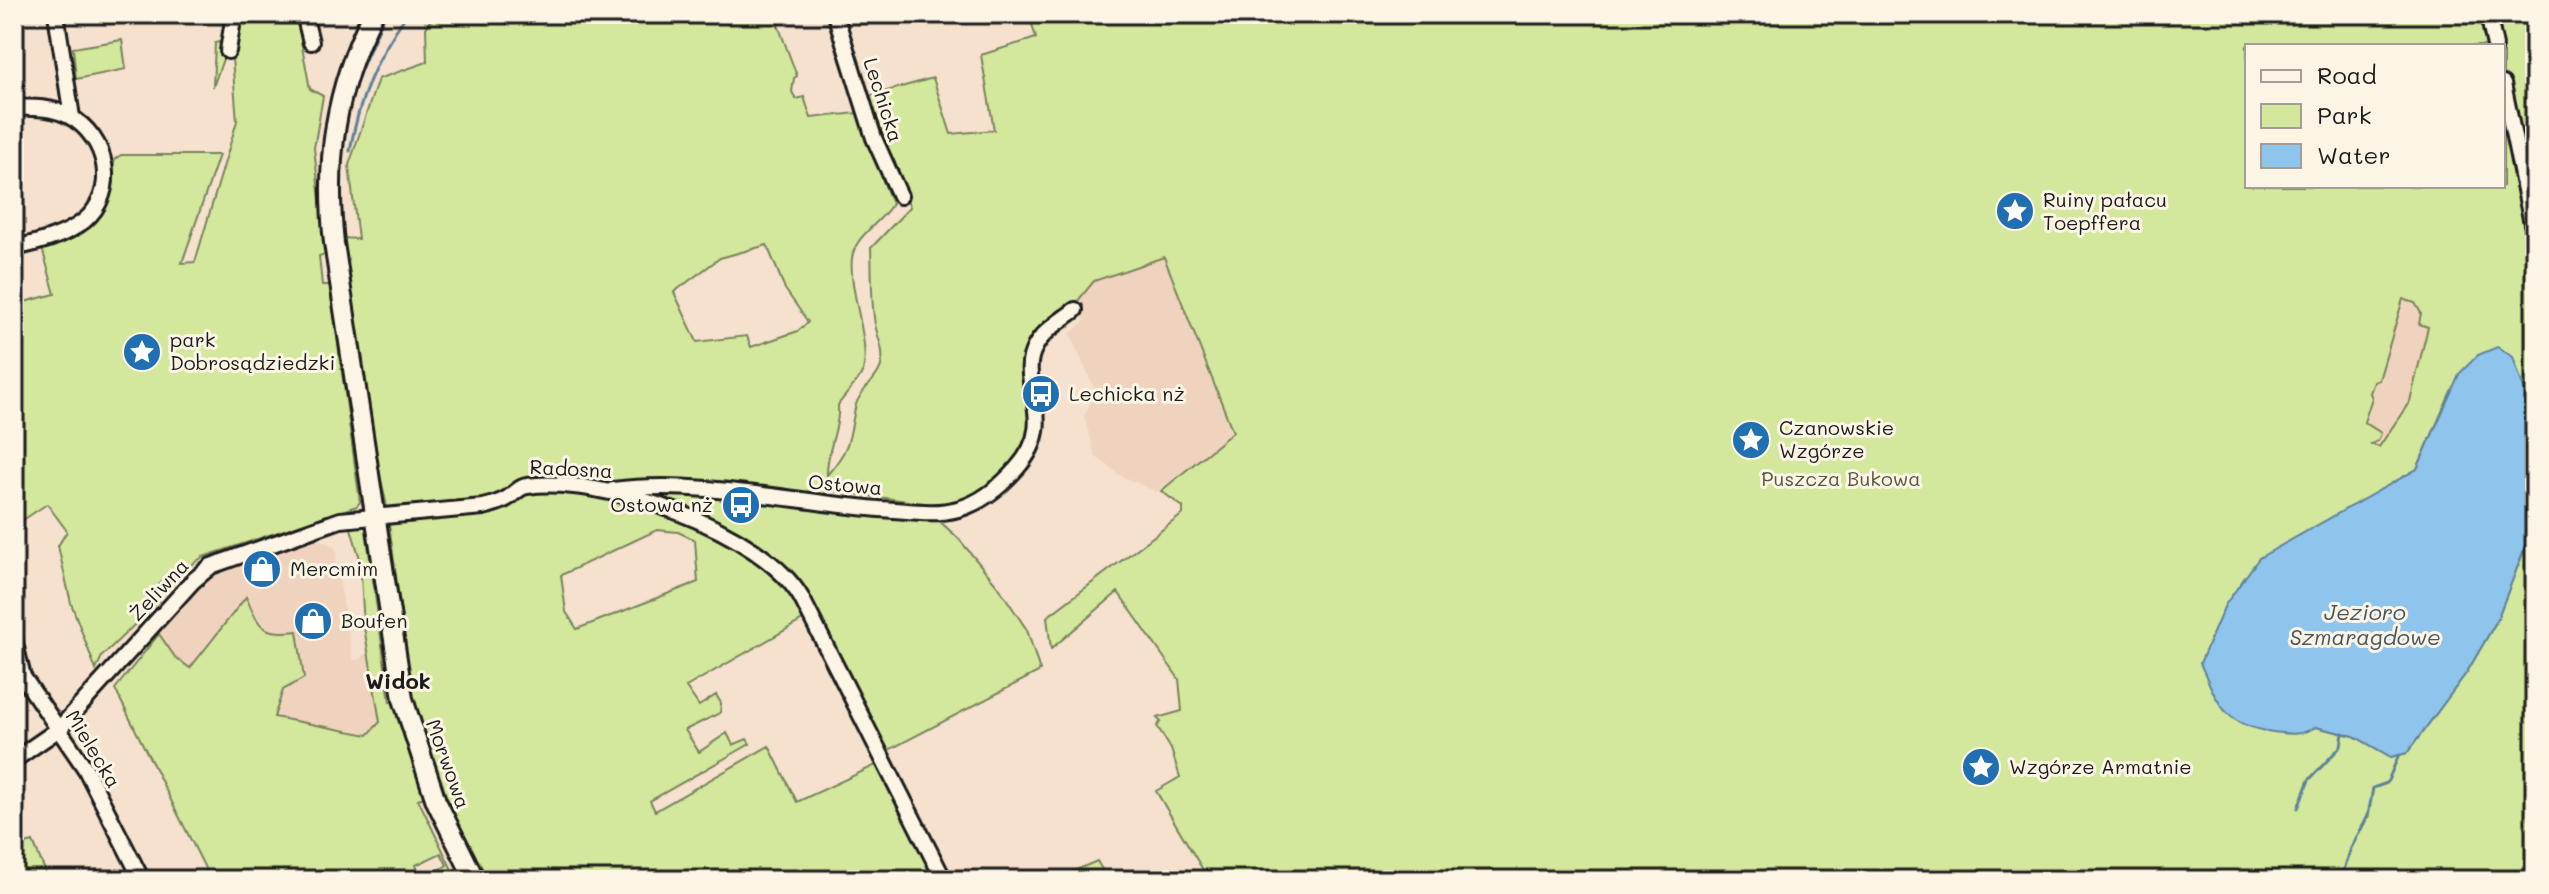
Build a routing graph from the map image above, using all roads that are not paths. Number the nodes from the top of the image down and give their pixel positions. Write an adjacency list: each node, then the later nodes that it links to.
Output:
1 (56, 14): 12 (street)
2 (234, 14): 9 (street)
3 (304, 14): 7 (street)
4 (373, 14): 18 (main road)
5 (835, 14): 13 (street, Lechicka)
6 (2488, 14): 8 (street)
7 (311, 42)
8 (2495, 44)
9 (228, 51)
10 (2505, 94): 14 (street)
11 (14, 108): 12 (street)
12 (72, 117): 15 (street)
13 (900, 196)
14 (2535, 238)
15 (14, 248)
16 (1075, 310): 17 (street, Ostowa)
17 (610, 490): 18 (street, Radosna); 24 (street, Radosna)
18 (374, 516): 20 (street, Żeliwna); 23 (main road, Morwowa)
19 (14, 639): 20 (street, Mielecka)
20 (59, 729): 21 (street, Żeliwna); 22 (street, Mielecka)
21 (14, 760)
22 (142, 880)
23 (475, 880)
24 (944, 880)

